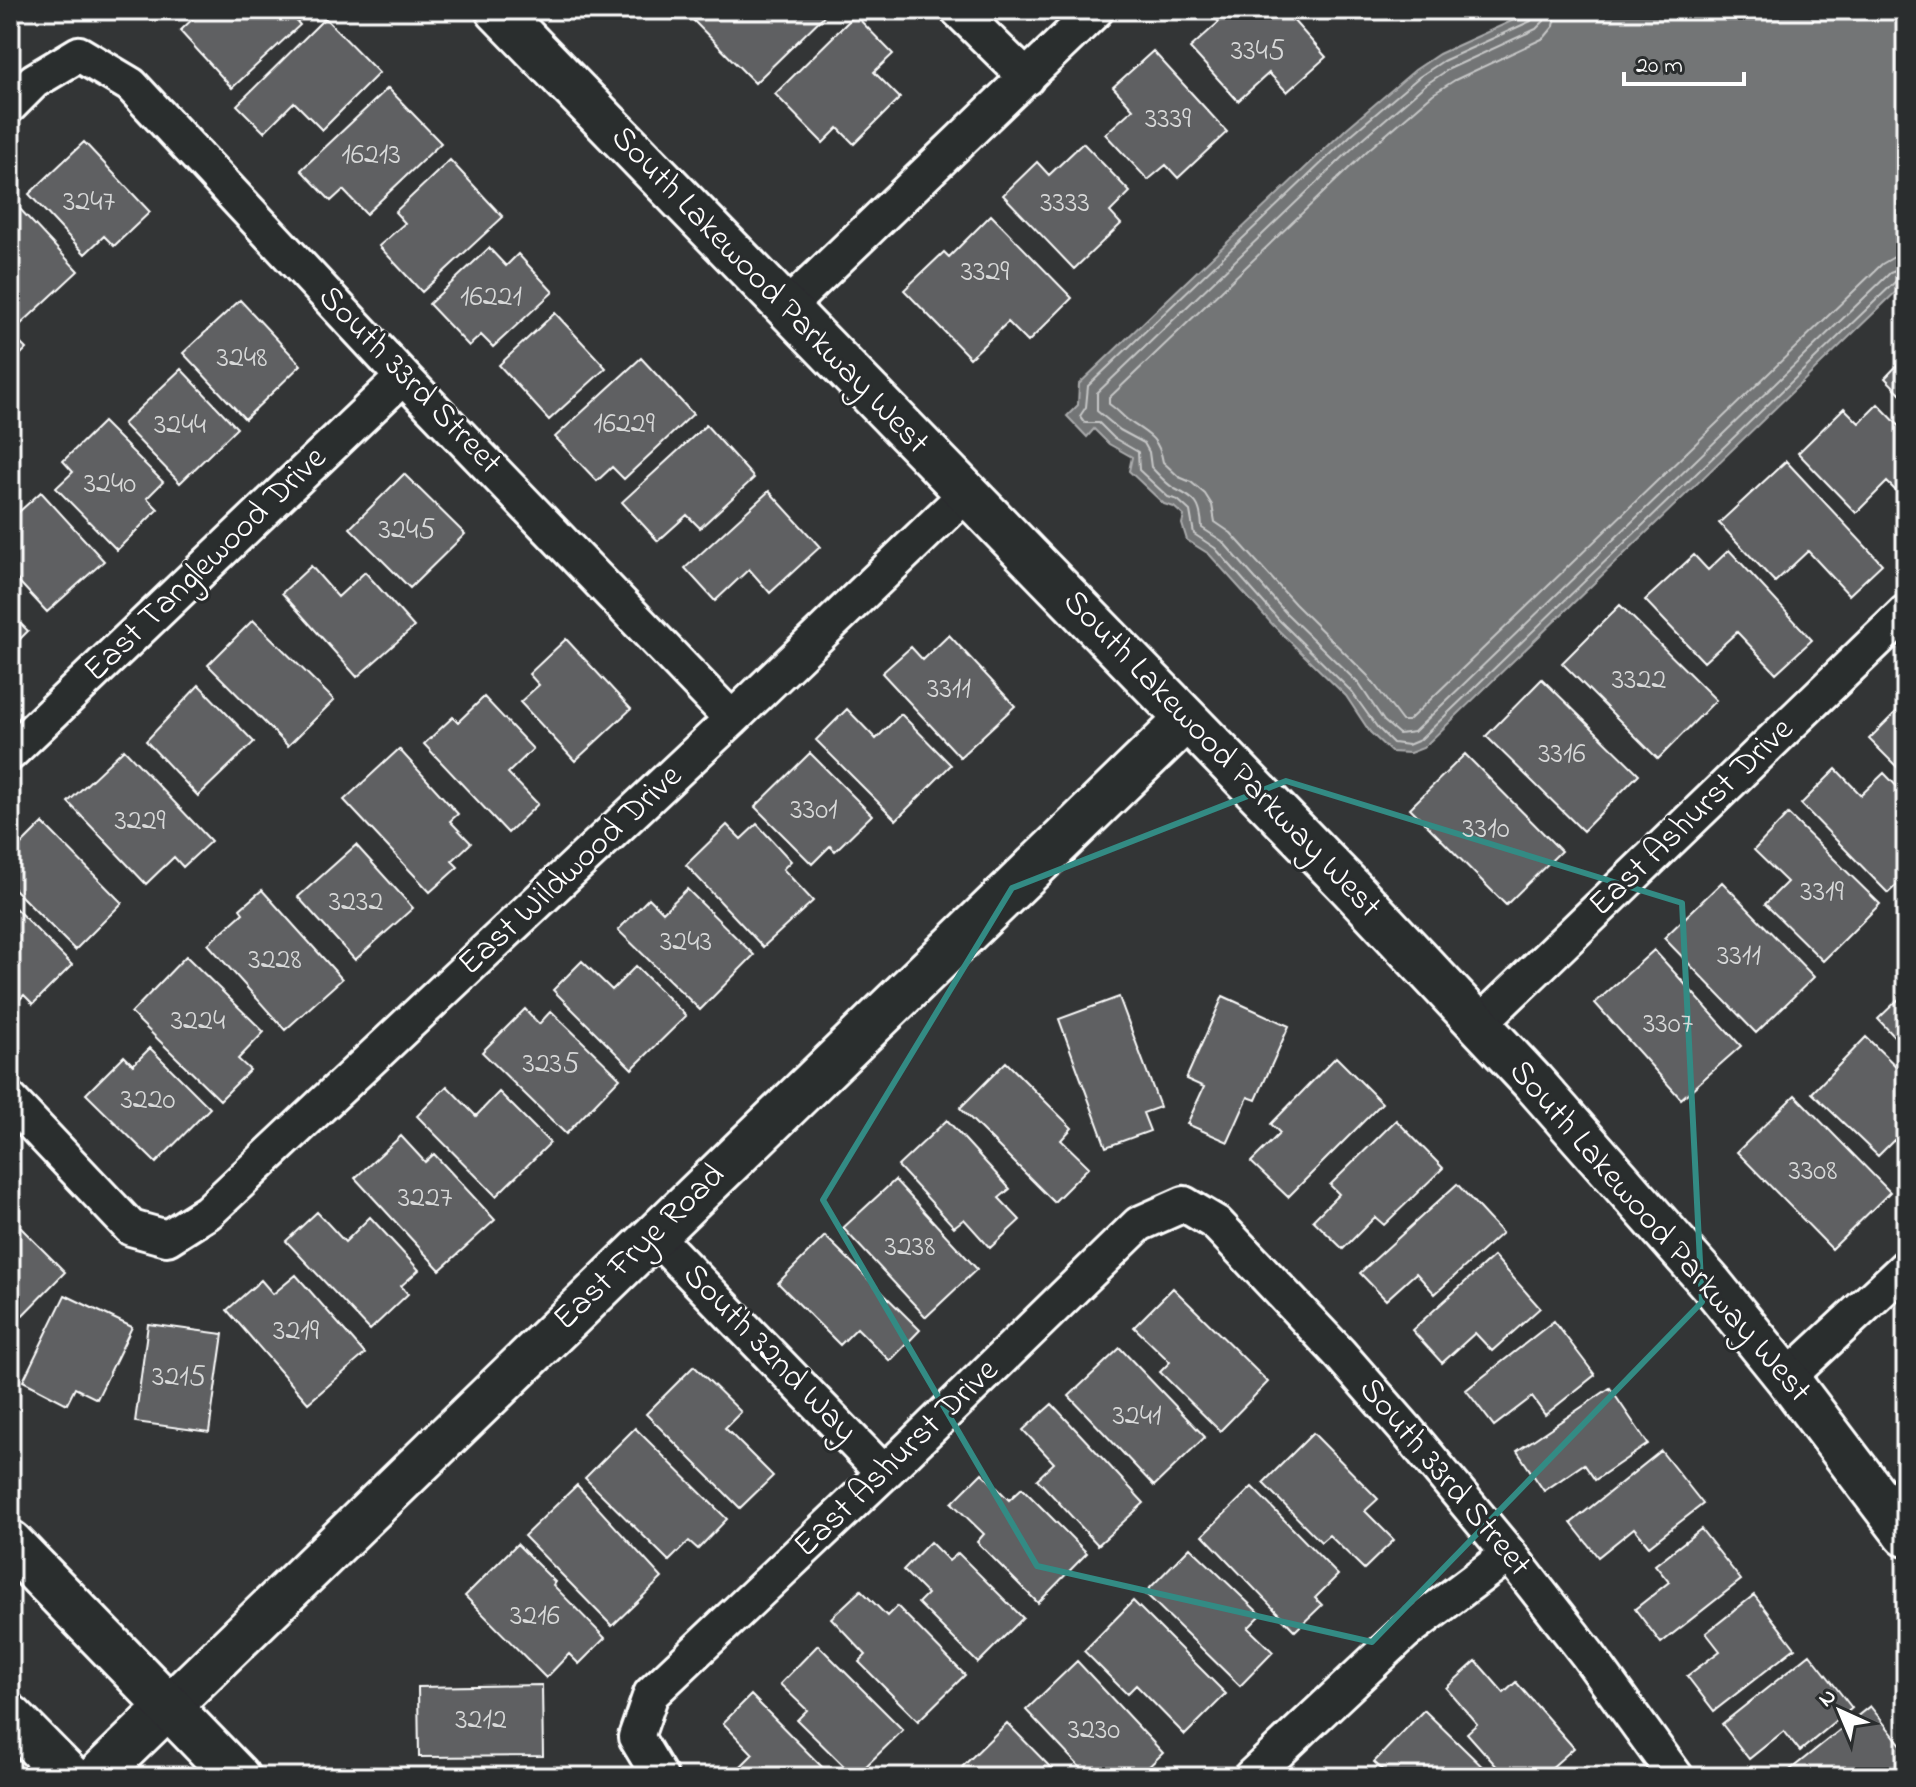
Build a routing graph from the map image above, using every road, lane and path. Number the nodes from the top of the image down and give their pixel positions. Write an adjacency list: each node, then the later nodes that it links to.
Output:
1 (497, 10): 6 (street, South Lakewood Parkway West)
2 (958, 10): 4 (street)
3 (1096, 10): 4 (street)
4 (1027, 78): 6 (street)
5 (10, 105): 7 (street, South 33rd Street)
6 (786, 308): 8 (street, South Lakewood Parkway West)
7 (403, 377): 10 (street, South 33rd Street); 12 (street, East Tanglewood Drive)
8 (966, 494): 10 (street, East Wildwood Drive); 11 (street, South Lakewood Parkway West)
9 (1906, 612): 13 (street, East Ashurst Drive)
10 (732, 719): 14 (street, East Wildwood Drive)
11 (1186, 720): 13 (street, South Lakewood Parkway West); 16 (street, East Frye Road)
12 (10, 753)
13 (1478, 1025): 18 (street, South Lakewood Parkway West)
14 (10, 1100)
15 (1184, 1204): 19 (street, East Ashurst Drive); 22 (street, South 33rd Street)
16 (654, 1235): 19 (street, South 32nd Way); 23 (street, East Frye Road)
17 (1906, 1267): 18 (street)
18 (1787, 1378): 20 (street, South Lakewood Parkway West)
19 (884, 1473): 28 (street, East Ashurst Drive)
20 (1906, 1535)
21 (10, 1543): 23 (main road)
22 (1509, 1554): 29 (street); 30 (street, South 33rd Street)
23 (168, 1705): 26 (street, East Frye Road); 27 (main road)
24 (10, 1717): 25 (main road)
25 (69, 1777)
26 (96, 1777)
27 (237, 1777)
28 (660, 1777)
29 (1251, 1777)
30 (1676, 1777)

